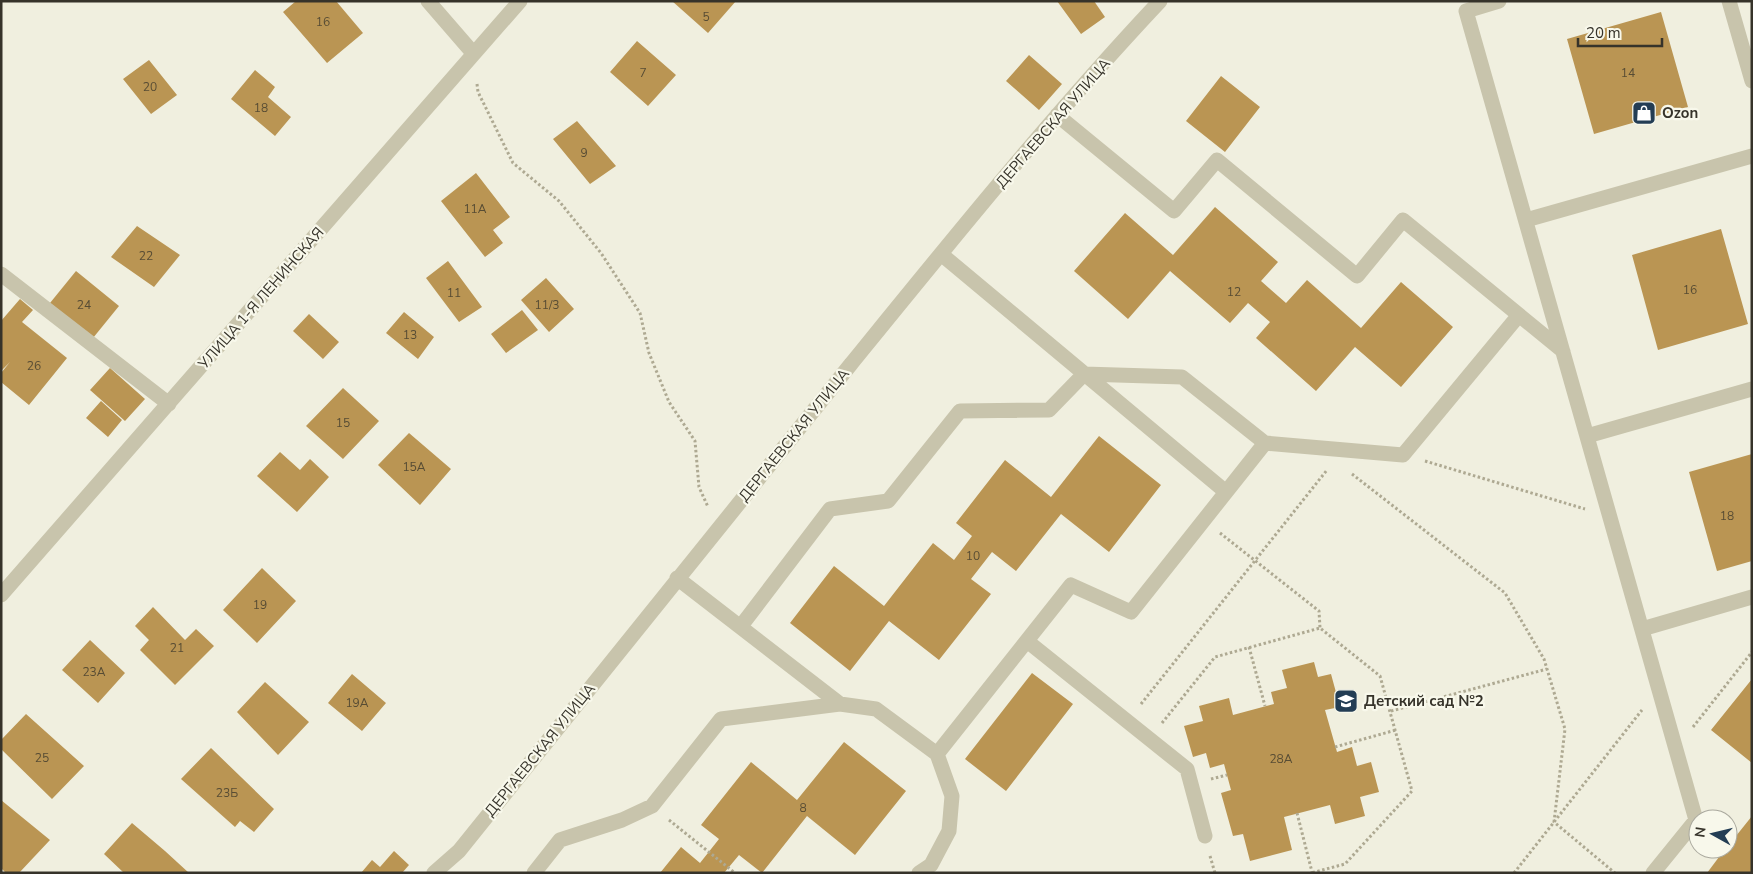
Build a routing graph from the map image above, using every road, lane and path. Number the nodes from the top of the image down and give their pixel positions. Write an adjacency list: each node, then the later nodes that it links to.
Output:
1 (428, 1): 6 (street)
2 (520, 1): 6 (street, УЛИЦА 1-Я ЛЕНИНСКАЯ)
3 (1160, 1): 8 (street, ДЕРГАЕВСКАЯ УЛИЦА)
4 (1499, 1): 10 (street)
5 (1729, 1): 7 (street)
6 (473, 53): 17 (street, УЛИЦА 1-Я ЛЕНИНСКАЯ); 26 (path)
7 (1752, 81)
8 (1057, 115): 11 (street, ДЕРГАЕВСКАЯ УЛИЦА); 13 (street)
9 (1752, 156): 10 (street)
10 (1526, 220): 14 (street)
11 (941, 254): 15 (street); 26 (street, ДЕРГАЕВСКАЯ УЛИЦА)
12 (1, 274): 17 (street)
13 (1519, 315): 14 (street); 21 (street)
14 (1563, 351): 18 (street)
15 (1084, 374): 19 (street); 23 (street); 31 (street)
16 (1752, 389): 18 (street)
17 (169, 404): 29 (street, УЛИЦА 1-Я ЛЕНИНСКАЯ)
18 (1587, 436): 24 (street)
19 (1265, 443): 20 (street); 23 (street)
20 (1320, 449): 21 (street); 27 (path)
21 (1403, 455): 24 (path)
22 (1350, 472): 37 (path)
23 (1226, 492): 25 (street)
24 (1610, 517): 33 (street)
25 (1204, 520): 27 (path); 34 (street)
26 (719, 527): 28 (street, ДЕРГАЕВСКАЯ УЛИЦА)
27 (1255, 561): 32 (path); 42 (path)
28 (677, 578): 31 (street); 52 (street, ДЕРГАЕВСКАЯ УЛИЦА)
29 (1, 595)
30 (1752, 597): 33 (street)
31 (741, 626): 39 (street)
32 (1320, 628): 35 (path); 41 (path)
33 (1642, 629): 38 (street)
34 (1027, 642): 42 (street); 47 (street)
35 (1249, 647): 40 (path); 44 (path)
36 (1752, 652): 46 (path)
37 (1547, 669): 41 (path); 50 (path)
38 (1658, 689): 46 (street); 50 (path)
39 (840, 704): 47 (street); 48 (street)
40 (1265, 706)
41 (1391, 711): 43 (path)
42 (1127, 722): 44 (street)
43 (1396, 730): 45 (path); 56 (path)
44 (1149, 740): 51 (street)
45 (1335, 747)
46 (1675, 749): 59 (street)
47 (938, 754): 55 (street)
48 (652, 806): 53 (street); 54 (path)
49 (1297, 814): 56 (path)
50 (1554, 822): 57 (path); 58 (path)
51 (1204, 836)
52 (434, 873)
53 (534, 873)
54 (735, 873)
55 (920, 873)
56 (1312, 873)
57 (1514, 873)
58 (1614, 873)
59 (1653, 873)

